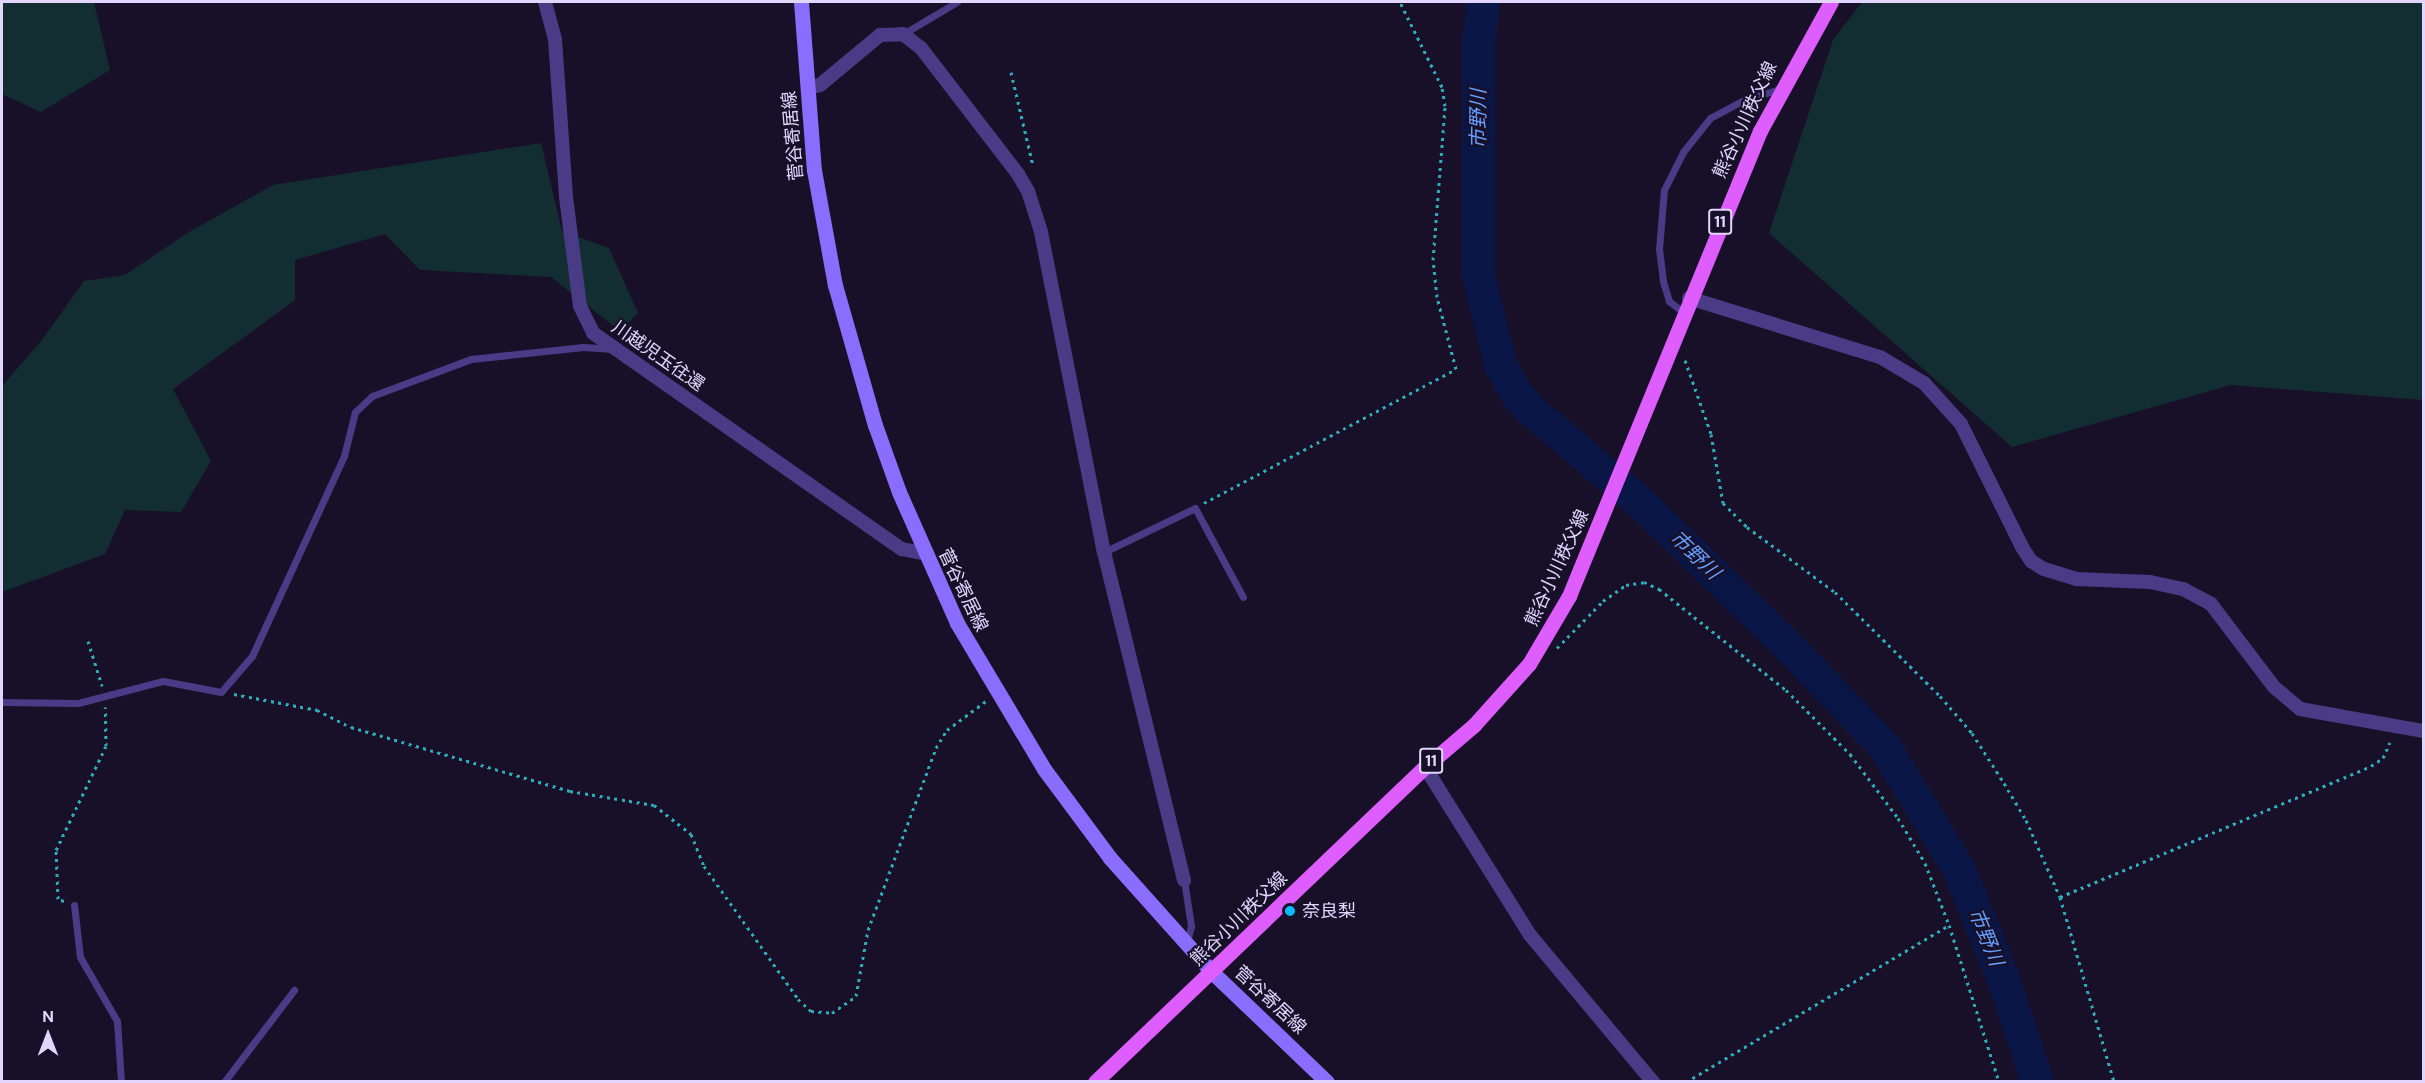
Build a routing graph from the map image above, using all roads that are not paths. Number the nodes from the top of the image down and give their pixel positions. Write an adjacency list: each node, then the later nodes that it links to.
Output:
1 (545, 2): 9 (street, 川越児玉往還)
2 (801, 2): 6 (main road, 菅谷寄居線)
3 (957, 2): 5 (lane)
4 (1831, 2): 7 (main road, 熊谷小川秩父線 / 11)
5 (903, 34): 6 (street); 10 (street)
6 (808, 88): 11 (main road, 菅谷寄居線)
7 (1779, 89): 8 (main road, 熊谷小川秩父線 / 11); 8 (lane)
8 (1686, 305): 14 (street); 15 (main road, 熊谷小川秩父線 / 11)
9 (617, 350): 11 (street, 川越児玉往還); 13 (lane)
10 (1104, 552): 12 (lane); 16 (street)
11 (923, 553): 18 (main road, 菅谷寄居線)
12 (1243, 597)
13 (2, 702)
14 (2424, 730)
15 (1425, 766): 19 (main road, 熊谷小川秩父線 / 11); 25 (street)
16 (1184, 880): 18 (lane)
17 (74, 905): 21 (lane)
18 (1186, 945): 19 (main road, 菅谷寄居線)
19 (1212, 972): 23 (main road, 熊谷小川秩父線 / 11); 24 (main road, 菅谷寄居線)
20 (294, 990): 22 (lane)
21 (121, 1082)
22 (224, 1082)
23 (1095, 1082)
24 (1327, 1082)
25 (1653, 1082)

